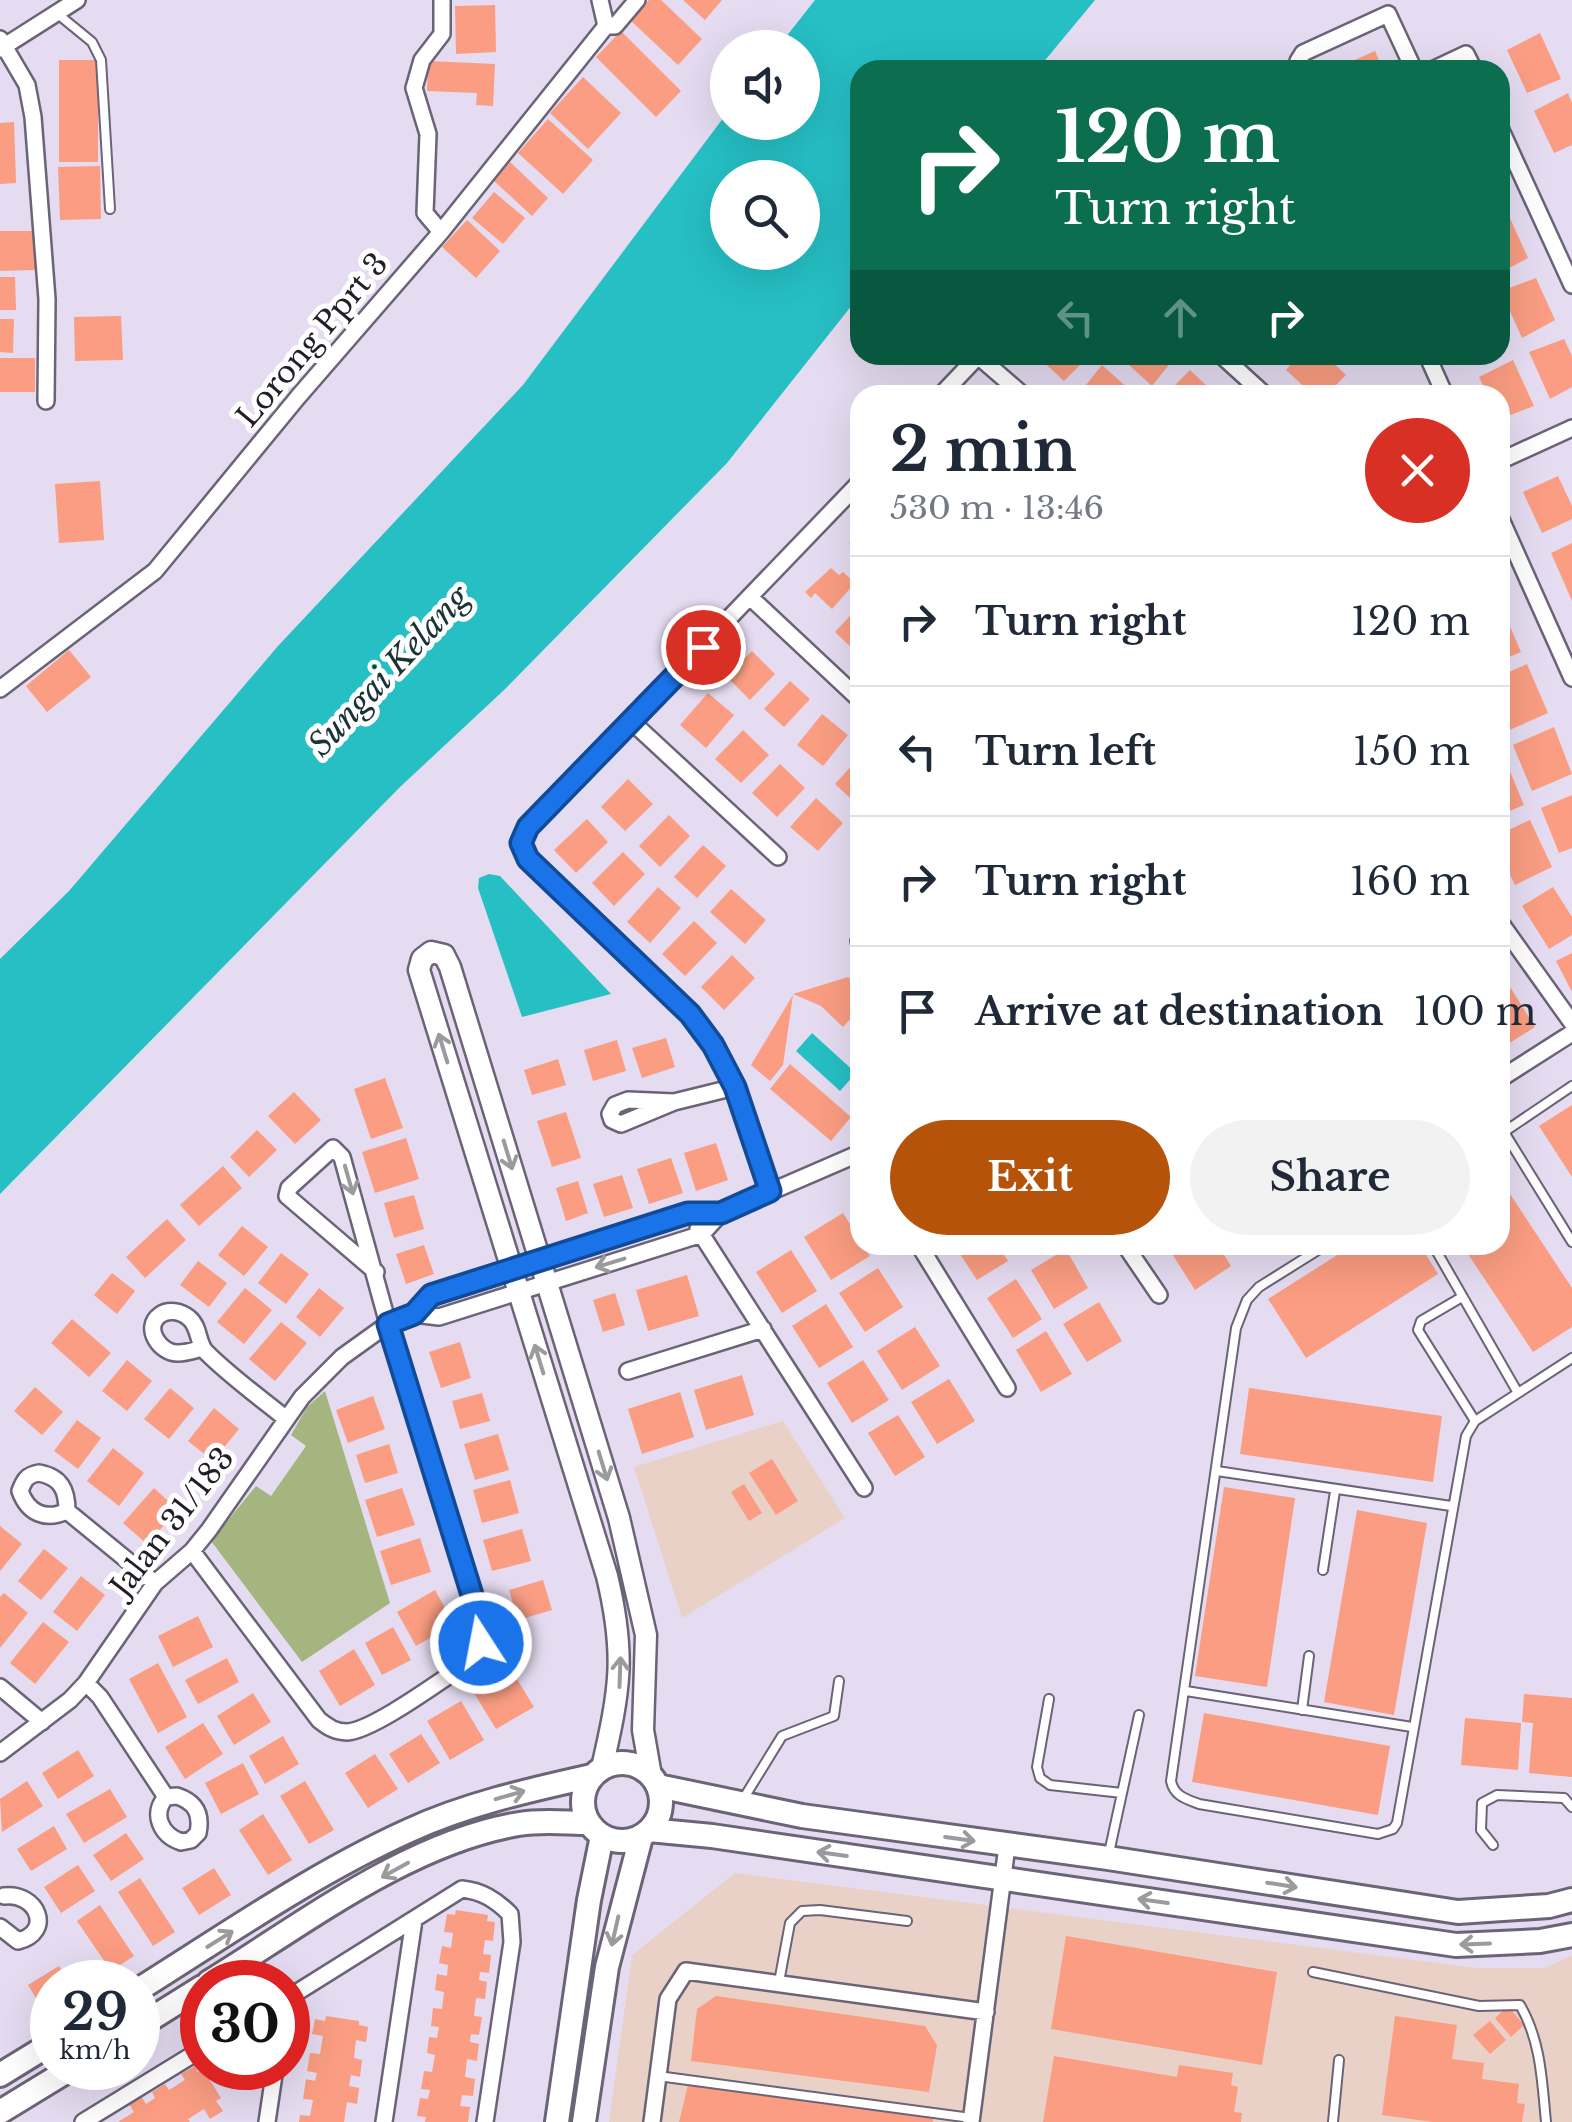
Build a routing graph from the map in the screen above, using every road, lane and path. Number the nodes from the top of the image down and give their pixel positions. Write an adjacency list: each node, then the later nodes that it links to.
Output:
1 (78, 0): 5 (street)
2 (442, 0): 12 (street)
3 (600, 0): 6 (street)
4 (637, 0): 6 (street, Lorong Pprt 3)
5 (58, 15): 7 (street); 11 (lane)
6 (606, 26): 12 (street, Lorong Pprt 3)
7 (2, 45): 20 (street)
8 (1298, 60): 9 (street)
9 (1409, 60)
10 (1510, 150): 13 (street)
11 (110, 208)
12 (441, 232): 27 (street, Lorong Pprt 3)
13 (1572, 285)
14 (969, 365): 17 (street)
15 (989, 365): 18 (street)
16 (1232, 365): 19 (street)
17 (951, 385)
18 (1012, 385)
19 (1254, 385)
20 (46, 401)
21 (1572, 428): 22 (street)
22 (1510, 456)
23 (850, 493): 25 (street)
24 (1510, 539): 26 (street)
25 (751, 598): 28 (street); 29 (street)
26 (1572, 678)
27 (0, 689)
28 (850, 691)
29 (631, 721): 30 (street); 36 (street)
30 (778, 857)
31 (1510, 936): 32 (street)
32 (1572, 1023)
33 (1572, 1034): 34 (street)
34 (1510, 1074)
35 (1572, 1086): 38 (lane)
36 (735, 1087): 37 (street); 41 (street)
37 (674, 1102)
38 (1510, 1129)
39 (1510, 1146): 45 (lane)
40 (850, 1157): 41 (street)
41 (770, 1191): 43 (street)
42 (688, 1213): 43 (street); 44 (street); 50 (street)
43 (721, 1213): 44 (street)
44 (702, 1234): 53 (street, one-way to 53); 61 (street)
45 (1572, 1242)
46 (924, 1255): 65 (street)
47 (1132, 1255): 56 (street)
48 (1310, 1255): 69 (lane)
49 (1438, 1255): 57 (lane)
50 (540, 1260): 51 (street); 51 (street, one-way to 50); 53 (street)
51 (512, 1269): 54 (street); 55 (street)
52 (376, 1272): 52 (street, one-way to 52); 60 (street)
53 (547, 1282): 55 (street); 89 (street, one-way to 89)
54 (456, 1287): 58 (street); 59 (street)
55 (518, 1292): 58 (street); 88 (street, one-way to 55)
56 (1159, 1294)
57 (1462, 1296): 66 (lane); 68 (lane)
58 (463, 1309): 59 (street)
59 (414, 1314): 60 (street, Jalan 31/183)
60 (388, 1324): 67 (street, Jalan 31/183); 74 (street)
61 (763, 1329): 64 (street); 70 (street)
62 (202, 1348): 67 (street)
63 (1572, 1358): 66 (lane)
64 (628, 1371)
65 (1007, 1388)
66 (1518, 1394): 68 (lane)
67 (285, 1418): 74 (street, Jalan 31/183)
68 (1475, 1422): 72 (lane)
69 (1217, 1471): 71 (lane); 81 (lane)
70 (864, 1488)
71 (1335, 1491): 72 (lane); 75 (lane)
72 (1451, 1506): 86 (lane)
73 (67, 1511): 76 (street)
74 (192, 1551): 76 (street, Jalan 31/183)
75 (1324, 1570)
76 (155, 1584): 79 (street, Jalan 31/183)
77 (1310, 1656): 83 (lane)
78 (838, 1681): 92 (lane)
79 (86, 1683): 85 (street, Jalan 31/183); 91 (street)
80 (0, 1687): 85 (street)
81 (1186, 1691): 83 (lane); 86 (lane)
82 (1049, 1699): 90 (lane)
83 (1302, 1710): 86 (lane)
84 (1139, 1715): 90 (lane)
85 (42, 1722): 87 (street, Jalan 31/183)
86 (1412, 1727)
87 (0, 1753)
88 (597, 1772): 89 (main road); 94 (main road); 108 (main road, one-way to 88)
89 (654, 1781): 92 (main road); 95 (main road)
90 (1122, 1793): 98 (lane)
91 (166, 1797)
92 (740, 1805): 97 (main road, one-way to 97)
93 (1572, 1807): 96 (lane)
94 (596, 1830): 95 (main road); 106 (main road, one-way to 106); 125 (main road)
95 (645, 1834): 99 (main road, one-way to 95); 126 (main road, one-way to 126)
96 (1493, 1845)
97 (1007, 1846): 98 (main road); 99 (street)
98 (1108, 1858): 101 (main road, one-way to 101)
99 (1004, 1879): 105 (main road, one-way to 99); 111 (street)
100 (1, 1895): 104 (street)
101 (1572, 1900)
102 (414, 1920): 110 (street); 123 (street); 124 (street)
103 (906, 1921): 109 (lane)
104 (0, 1927)
105 (1572, 1936)
106 (246, 1960)
107 (1314, 1972): 129 (lane)
108 (160, 1976)
109 (779, 1982): 111 (street); 116 (street)
110 (310, 1984)
111 (986, 2012): 120 (street)
112 (30, 2056): 115 (main road)
113 (1338, 2060): 128 (lane)
114 (180, 2063): 121 (street)
115 (0, 2075)
116 (658, 2076): 120 (lane); 127 (street)
117 (36, 2090): 119 (main road)
118 (272, 2090): 122 (street)
119 (0, 2112)
120 (971, 2120)
121 (84, 2122)
122 (268, 2122)
123 (384, 2122)
124 (485, 2122)
125 (556, 2122)
126 (584, 2122)
127 (652, 2122)
128 (1333, 2122)
129 (1546, 2122)

